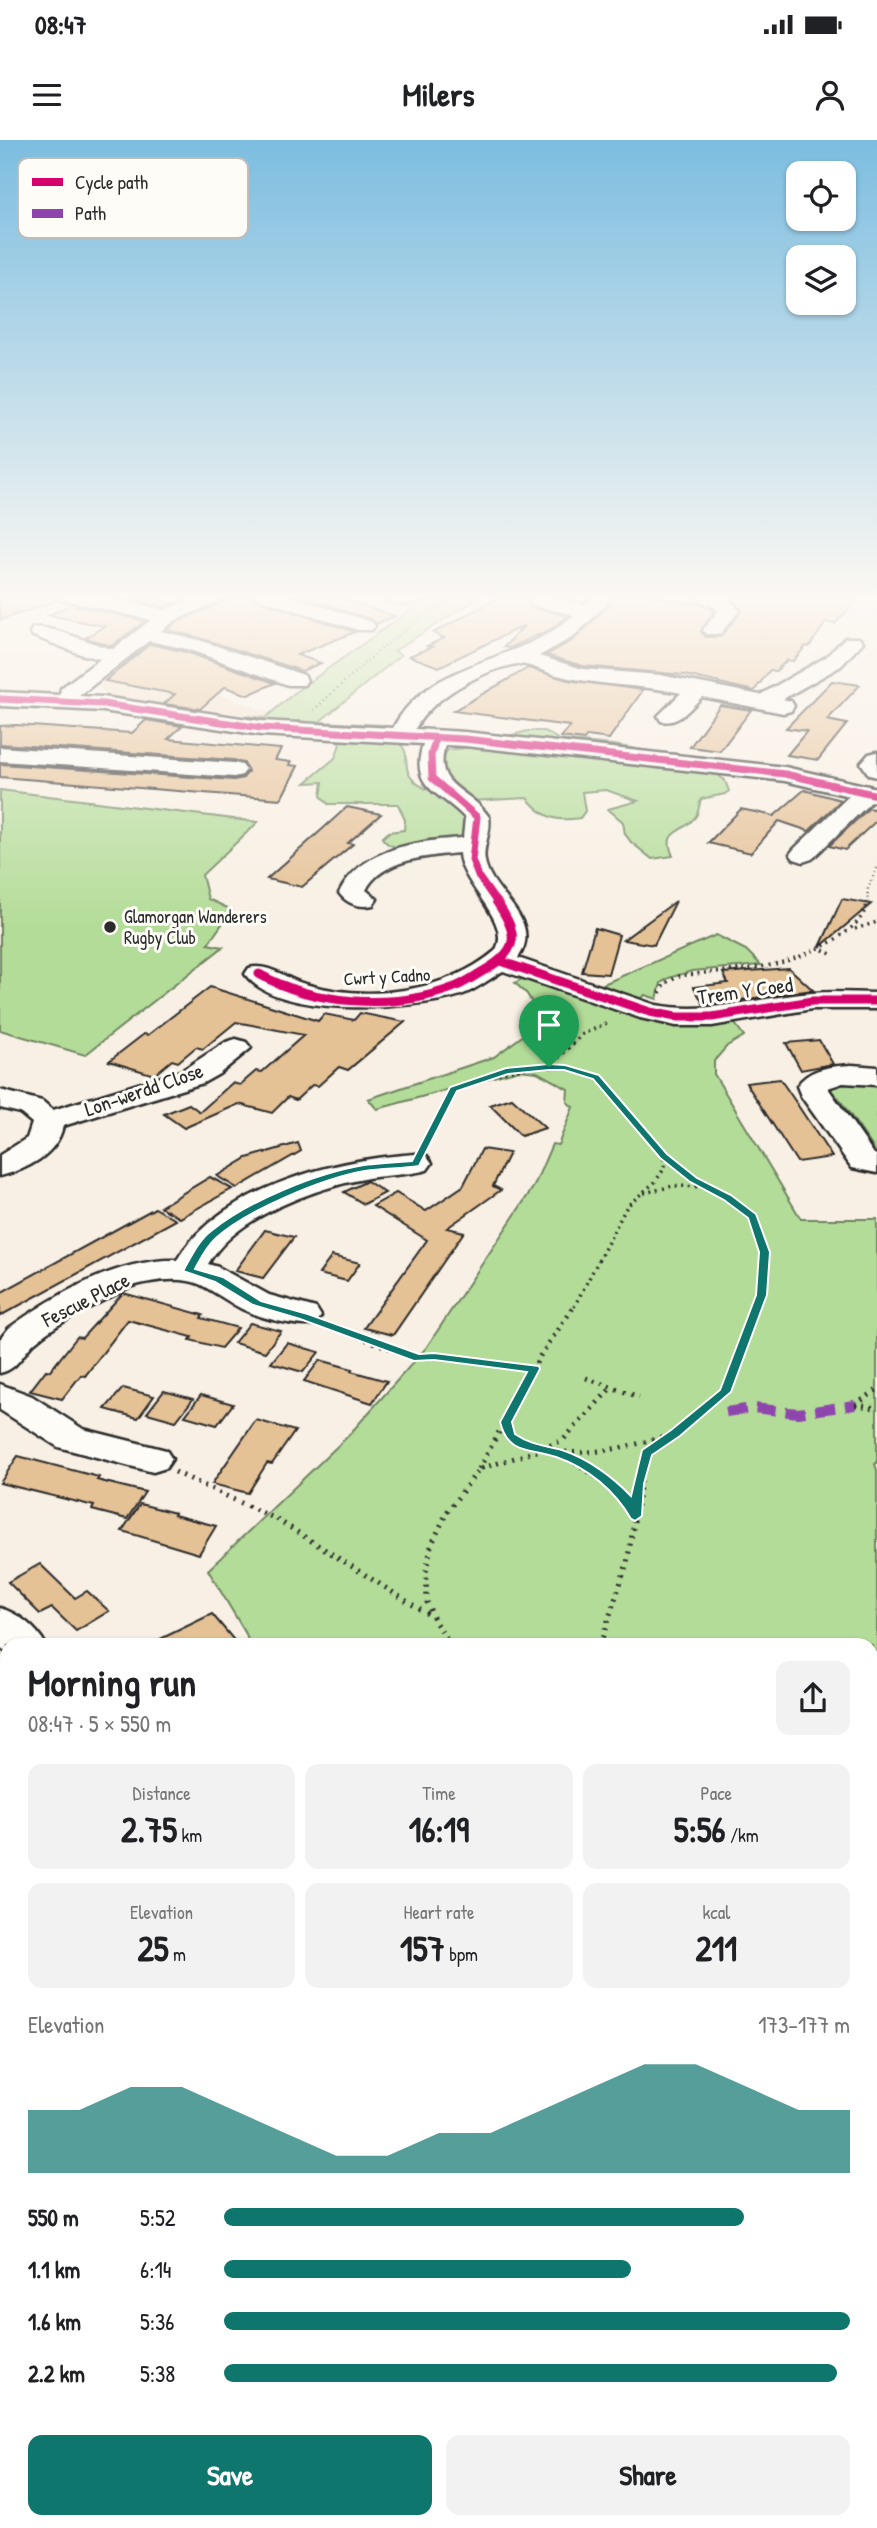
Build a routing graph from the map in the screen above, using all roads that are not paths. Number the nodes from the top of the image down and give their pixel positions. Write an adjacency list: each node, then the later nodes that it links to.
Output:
1 (112, 705): 5 (street)
2 (418, 705): 5 (street)
3 (680, 705): 4 (street)
4 (669, 716)
5 (401, 734): 6 (street)
6 (436, 737): 11 (street); 12 (street)
7 (0, 754): 10 (street)
8 (877, 759): 9 (street)
9 (877, 769)
10 (234, 770)
11 (872, 794): 13 (street)
12 (471, 845): 14 (street); 15 (street)
13 (803, 854)
14 (364, 899)
15 (500, 961): 16 (street, Cwrt y Cadno); 17 (street, Trem Y Coed)
16 (259, 974)
17 (877, 1001)
18 (236, 1048): 21 (street, Lon-werdd Close)
19 (877, 1076): 23 (street)
20 (0, 1099): 21 (street)
21 (48, 1121): 24 (street)
22 (416, 1163): 25 (street)
23 (877, 1164)
24 (0, 1167)
25 (188, 1271): 26 (street, Fescue Place); 27 (street, Fescue Place)
26 (304, 1316)
27 (0, 1362)
28 (0, 1396): 29 (street)
29 (153, 1459)
30 (0, 1623): 31 (street)
31 (17, 1638)

